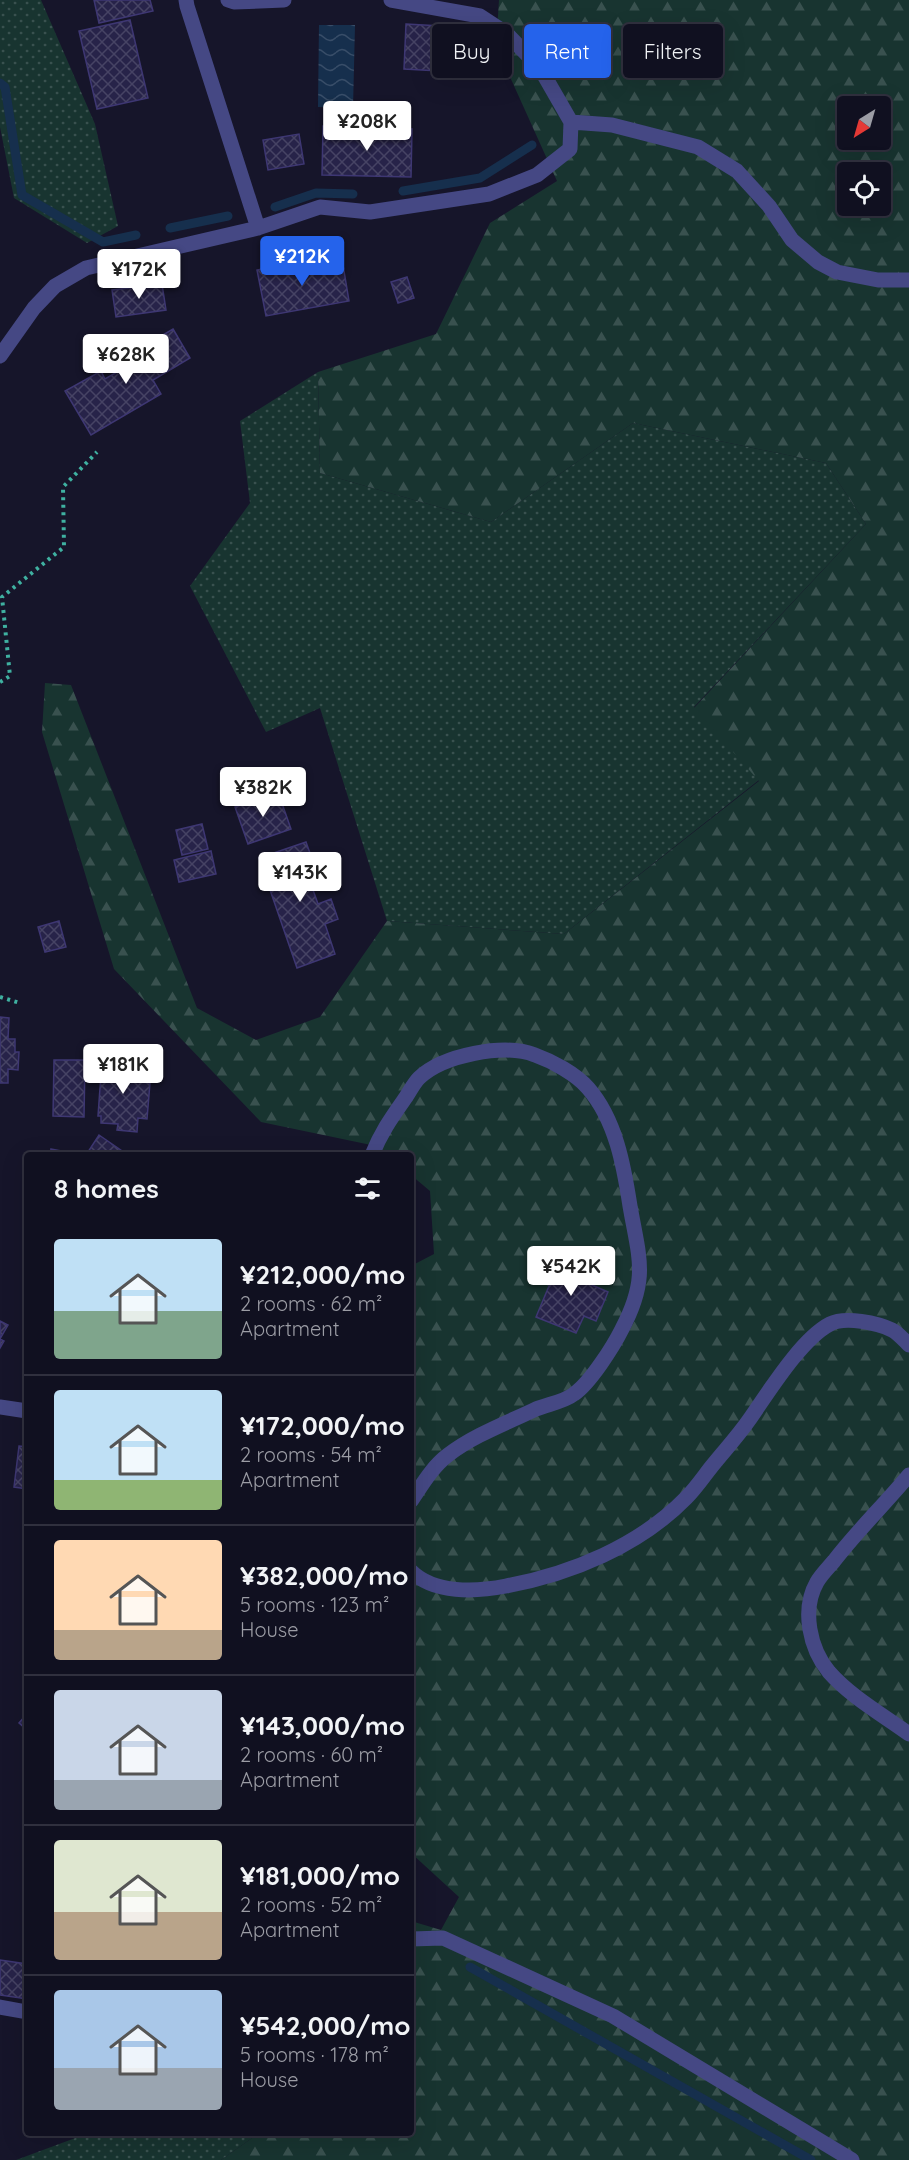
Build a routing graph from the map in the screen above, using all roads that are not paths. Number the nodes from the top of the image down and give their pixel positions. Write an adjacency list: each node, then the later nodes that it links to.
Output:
1 (186, 0): 6 (street)
2 (228, 0): 3 (street)
3 (284, 0)
4 (391, 0): 5 (street)
5 (571, 122): 6 (street); 7 (street)
6 (258, 228): 8 (street)
7 (909, 280)
8 (0, 357)
9 (373, 1152): 14 (street)
10 (909, 1345): 15 (street)
11 (0, 1407): 12 (street)
12 (24, 1411)
13 (909, 1475): 16 (street)
14 (414, 1497)
15 (414, 1574)
16 (909, 1734)
17 (414, 1939): 20 (street)
18 (0, 2007): 19 (street)
19 (24, 2011)
20 (852, 2160)

